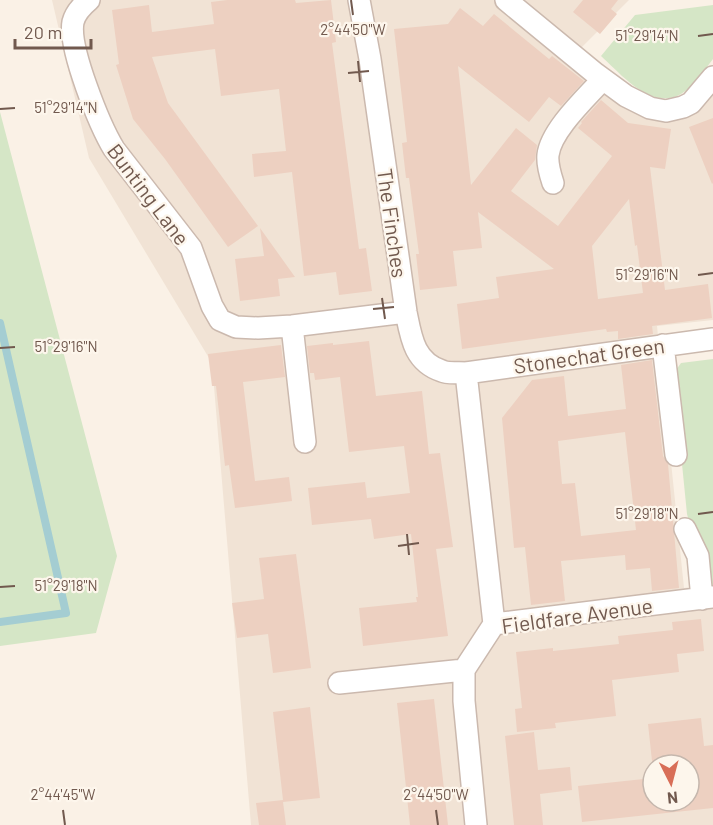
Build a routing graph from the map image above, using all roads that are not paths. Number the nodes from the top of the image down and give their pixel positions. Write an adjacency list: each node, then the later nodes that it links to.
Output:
1 (89, 0): 8 (street, Bunting Lane)
2 (359, 0): 7 (street, The Finches)
3 (517, 3): 5 (street)
4 (713, 77): 5 (street)
5 (603, 79): 6 (street)
6 (553, 183)
7 (406, 312): 8 (street, Bunting Lane); 11 (street, The Finches)
8 (292, 326): 12 (street)
9 (713, 339): 10 (street, Stonechat Green)
10 (663, 345): 11 (street, Stonechat Green); 13 (street)
11 (466, 373): 16 (street)
12 (305, 442)
13 (676, 455)
14 (685, 529): 15 (street)
15 (708, 598): 16 (street, Fieldfare Avenue)
16 (494, 624): 17 (street, Fieldfare Avenue)
17 (464, 670): 18 (street); 19 (street)
18 (339, 683)
19 (476, 825)

